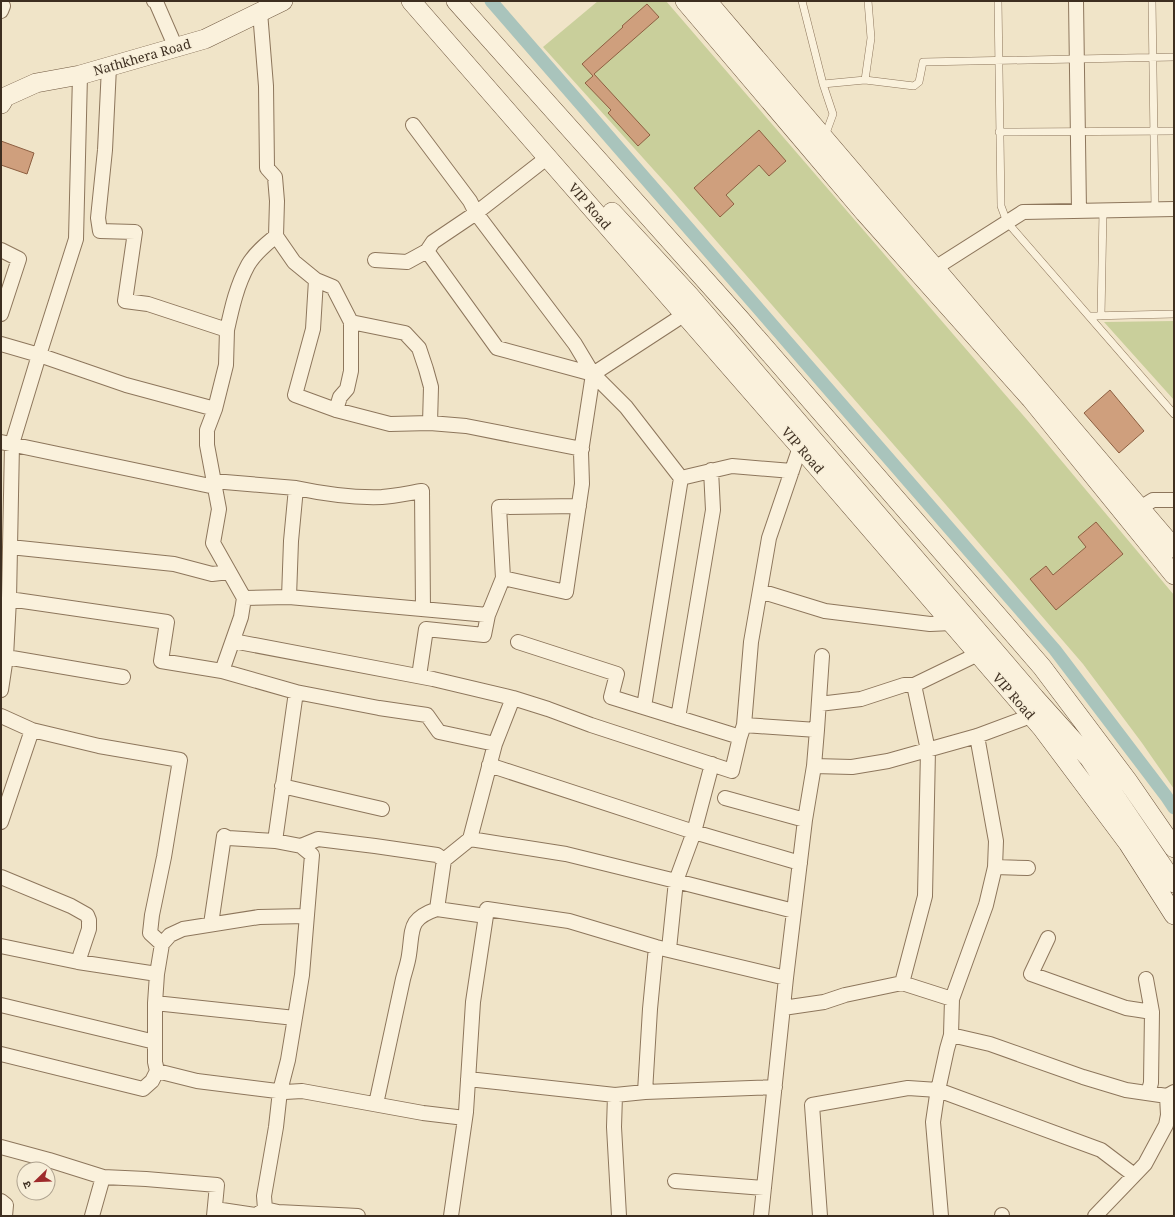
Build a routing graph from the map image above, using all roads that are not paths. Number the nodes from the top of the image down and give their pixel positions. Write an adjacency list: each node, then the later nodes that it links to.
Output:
1 (154, 1): 16 (street)
2 (282, 1): 15 (street, Nathkhera Road)
3 (411, 1): 32 (street, VIP Road)
4 (420, 1): 124 (street, VIP Road)
5 (456, 1): 117 (street)
6 (685, 1): 43 (street)
7 (707, 1): 31 (street)
8 (802, 1): 24 (lane)
9 (868, 1): 23 (lane)
10 (998, 1): 20 (lane)
11 (1076, 1): 19 (street)
12 (1152, 1): 18 (lane)
13 (1, 5): 14 (street)
14 (1, 11)
15 (260, 12): 16 (street, Nathkhera Road); 39 (street)
16 (176, 48): 21 (street, Nathkhera Road)
17 (1174, 57): 18 (lane)
18 (1153, 58): 19 (lane); 27 (lane)
19 (1077, 59): 20 (lane); 30 (street)
20 (999, 60): 23 (lane); 29 (lane)
21 (109, 66): 22 (street, Nathkhera Road); 51 (street)
22 (80, 75): 25 (street, Nathkhera Road); 53 (street)
23 (865, 80): 24 (lane)
24 (824, 84): 31 (lane)
25 (1, 104)
26 (413, 126): 37 (street)
27 (1154, 131): 28 (lane); 30 (lane); 33 (lane)
28 (1174, 131)
29 (1000, 132): 30 (lane); 38 (lane)
30 (1078, 132): 35 (street)
31 (824, 138): 43 (street)
32 (548, 157): 37 (street); 46 (street, VIP Road)
33 (1155, 209): 34 (street); 36 (street)
34 (1174, 209)
35 (1079, 211): 36 (street); 38 (street)
36 (1103, 211): 49 (lane)
37 (476, 213): 41 (street); 54 (street)
38 (1007, 222): 43 (street); 48 (lane)
39 (276, 236): 44 (street); 51 (street)
40 (1, 250): 45 (street)
41 (426, 251): 42 (street); 54 (street)
42 (375, 260)
43 (928, 272): 69 (street); 73 (street)
44 (316, 280): 50 (street); 56 (street)
45 (1, 314)
46 (685, 314): 54 (street); 60 (street, VIP Road)
47 (1174, 314): 49 (lane)
48 (1089, 316): 49 (lane); 57 (lane)
49 (1101, 316)
50 (351, 322): 56 (street); 58 (street)
51 (227, 330): 55 (street)
52 (1, 344): 53 (street)
53 (39, 355): 55 (street); 59 (street)
54 (593, 374): 61 (street); 64 (street)
55 (215, 409): 65 (street)
56 (336, 410): 58 (street)
57 (1174, 414)
58 (430, 424): 61 (street)
59 (7, 443): 65 (street); 70 (street)
60 (800, 447): 63 (street); 81 (street, VIP Road)
61 (582, 449): 68 (street)
62 (711, 470): 63 (street); 64 (street); 98 (street)
63 (792, 471): 75 (street)
64 (681, 478): 95 (street)
65 (214, 484): 66 (street); 72 (street)
66 (296, 488): 76 (street); 79 (street)
67 (1174, 500): 69 (street)
68 (579, 506): 74 (street); 74 (street)
69 (1140, 508): 71 (street)
70 (10, 547): 72 (street); 78 (street)
71 (1174, 548)
72 (229, 572): 77 (street)
73 (1174, 575)
74 (503, 578): 80 (street)
75 (760, 591): 81 (street); 101 (street)
76 (289, 597): 77 (street); 79 (street)
77 (244, 598): 82 (street)
78 (9, 599): 86 (street); 87 (street)
79 (423, 609): 80 (street)
80 (488, 615): 88 (street)
81 (952, 624): 84 (street, VIP Road)
82 (233, 641): 87 (street); 88 (street)
83 (518, 642): 95 (street)
84 (978, 654): 90 (street); 97 (street, VIP Road)
85 (822, 656): 94 (street)
86 (6, 657): 89 (street); 91 (street)
87 (222, 671): 92 (street)
88 (418, 676): 93 (street)
89 (123, 677)
90 (914, 685): 94 (street); 104 (street)
91 (1, 690)
92 (296, 692): 103 (street); 108 (street)
93 (513, 698): 103 (street); 105 (street)
94 (819, 704): 100 (street)
95 (644, 707): 98 (street)
96 (1, 716): 99 (street)
97 (1030, 716): 102 (street); 127 (street, VIP Road)
98 (678, 718): 101 (street)
99 (32, 730): 112 (street); 132 (street)
100 (817, 730): 101 (street); 107 (street)
101 (742, 731): 105 (street)
102 (977, 736): 104 (street); 120 (street)
103 (495, 744): 106 (street)
104 (928, 750): 107 (street); 139 (street)
105 (712, 764): 113 (street)
106 (489, 765): 113 (street); 114 (street)
107 (814, 766): 111 (street)
108 (282, 786): 110 (street); 115 (street)
109 (725, 798): 111 (street)
110 (382, 809)
111 (805, 820): 119 (street)
112 (1, 822)
113 (694, 832): 119 (street); 123 (street)
114 (470, 839): 118 (street); 123 (street)
115 (275, 841): 116 (street); 130 (street)
116 (302, 846): 118 (street); 128 (street)
117 (1174, 848)
118 (444, 860): 125 (street)
119 (800, 864): 126 (street)
120 (995, 867): 121 (street); 140 (street)
121 (1028, 868)
122 (1, 877): 135 (street)
123 (676, 881): 126 (street); 134 (street)
124 (1174, 883)
125 (437, 909): 129 (street); 158 (street)
126 (794, 911): 137 (street)
127 (1174, 915)
128 (307, 916): 130 (street); 145 (street)
129 (486, 916): 134 (street); 150 (street)
130 (211, 924): 132 (street)
131 (1048, 938): 144 (street)
132 (162, 944): 136 (street)
133 (1, 946): 135 (street)
134 (663, 948): 137 (street); 154 (street)
135 (78, 962): 136 (street)
136 (157, 974): 141 (street)
137 (786, 978): 143 (street)
138 (1146, 979): 144 (street)
139 (902, 983): 140 (street); 143 (street)
140 (952, 999): 146 (street)
141 (156, 1003): 145 (street); 147 (street)
142 (1, 1005): 147 (street)
143 (783, 1008): 151 (street)
144 (1152, 1012): 155 (street)
145 (295, 1018): 153 (street)
146 (952, 1035): 152 (street); 155 (street)
147 (155, 1042): 149 (street)
148 (1, 1054): 149 (street)
149 (157, 1071): 153 (street)
150 (468, 1079): 157 (street); 159 (street)
151 (775, 1088): 154 (street); 164 (street)
152 (938, 1090): 161 (street); 174 (street); 175 (street)
153 (280, 1091): 158 (street); 167 (street)
154 (645, 1092): 157 (street)
155 (1148, 1093): 156 (street)
156 (1170, 1094): 161 (street)
157 (616, 1095): 172 (street)
158 (376, 1104): 159 (street)
159 (465, 1118): 171 (street)
160 (1, 1147): 162 (street)
161 (1134, 1175): 176 (street)
162 (103, 1177): 166 (street); 169 (street)
163 (675, 1181): 164 (street)
164 (764, 1188): 173 (street)
165 (1, 1201): 168 (street)
166 (215, 1212): 167 (street)
167 (259, 1213): 170 (street)
168 (5, 1216)
169 (92, 1216)
170 (358, 1216)
171 (451, 1216)
172 (619, 1216)
173 (762, 1216)
174 (820, 1216)
175 (941, 1216)
176 (1095, 1216)

